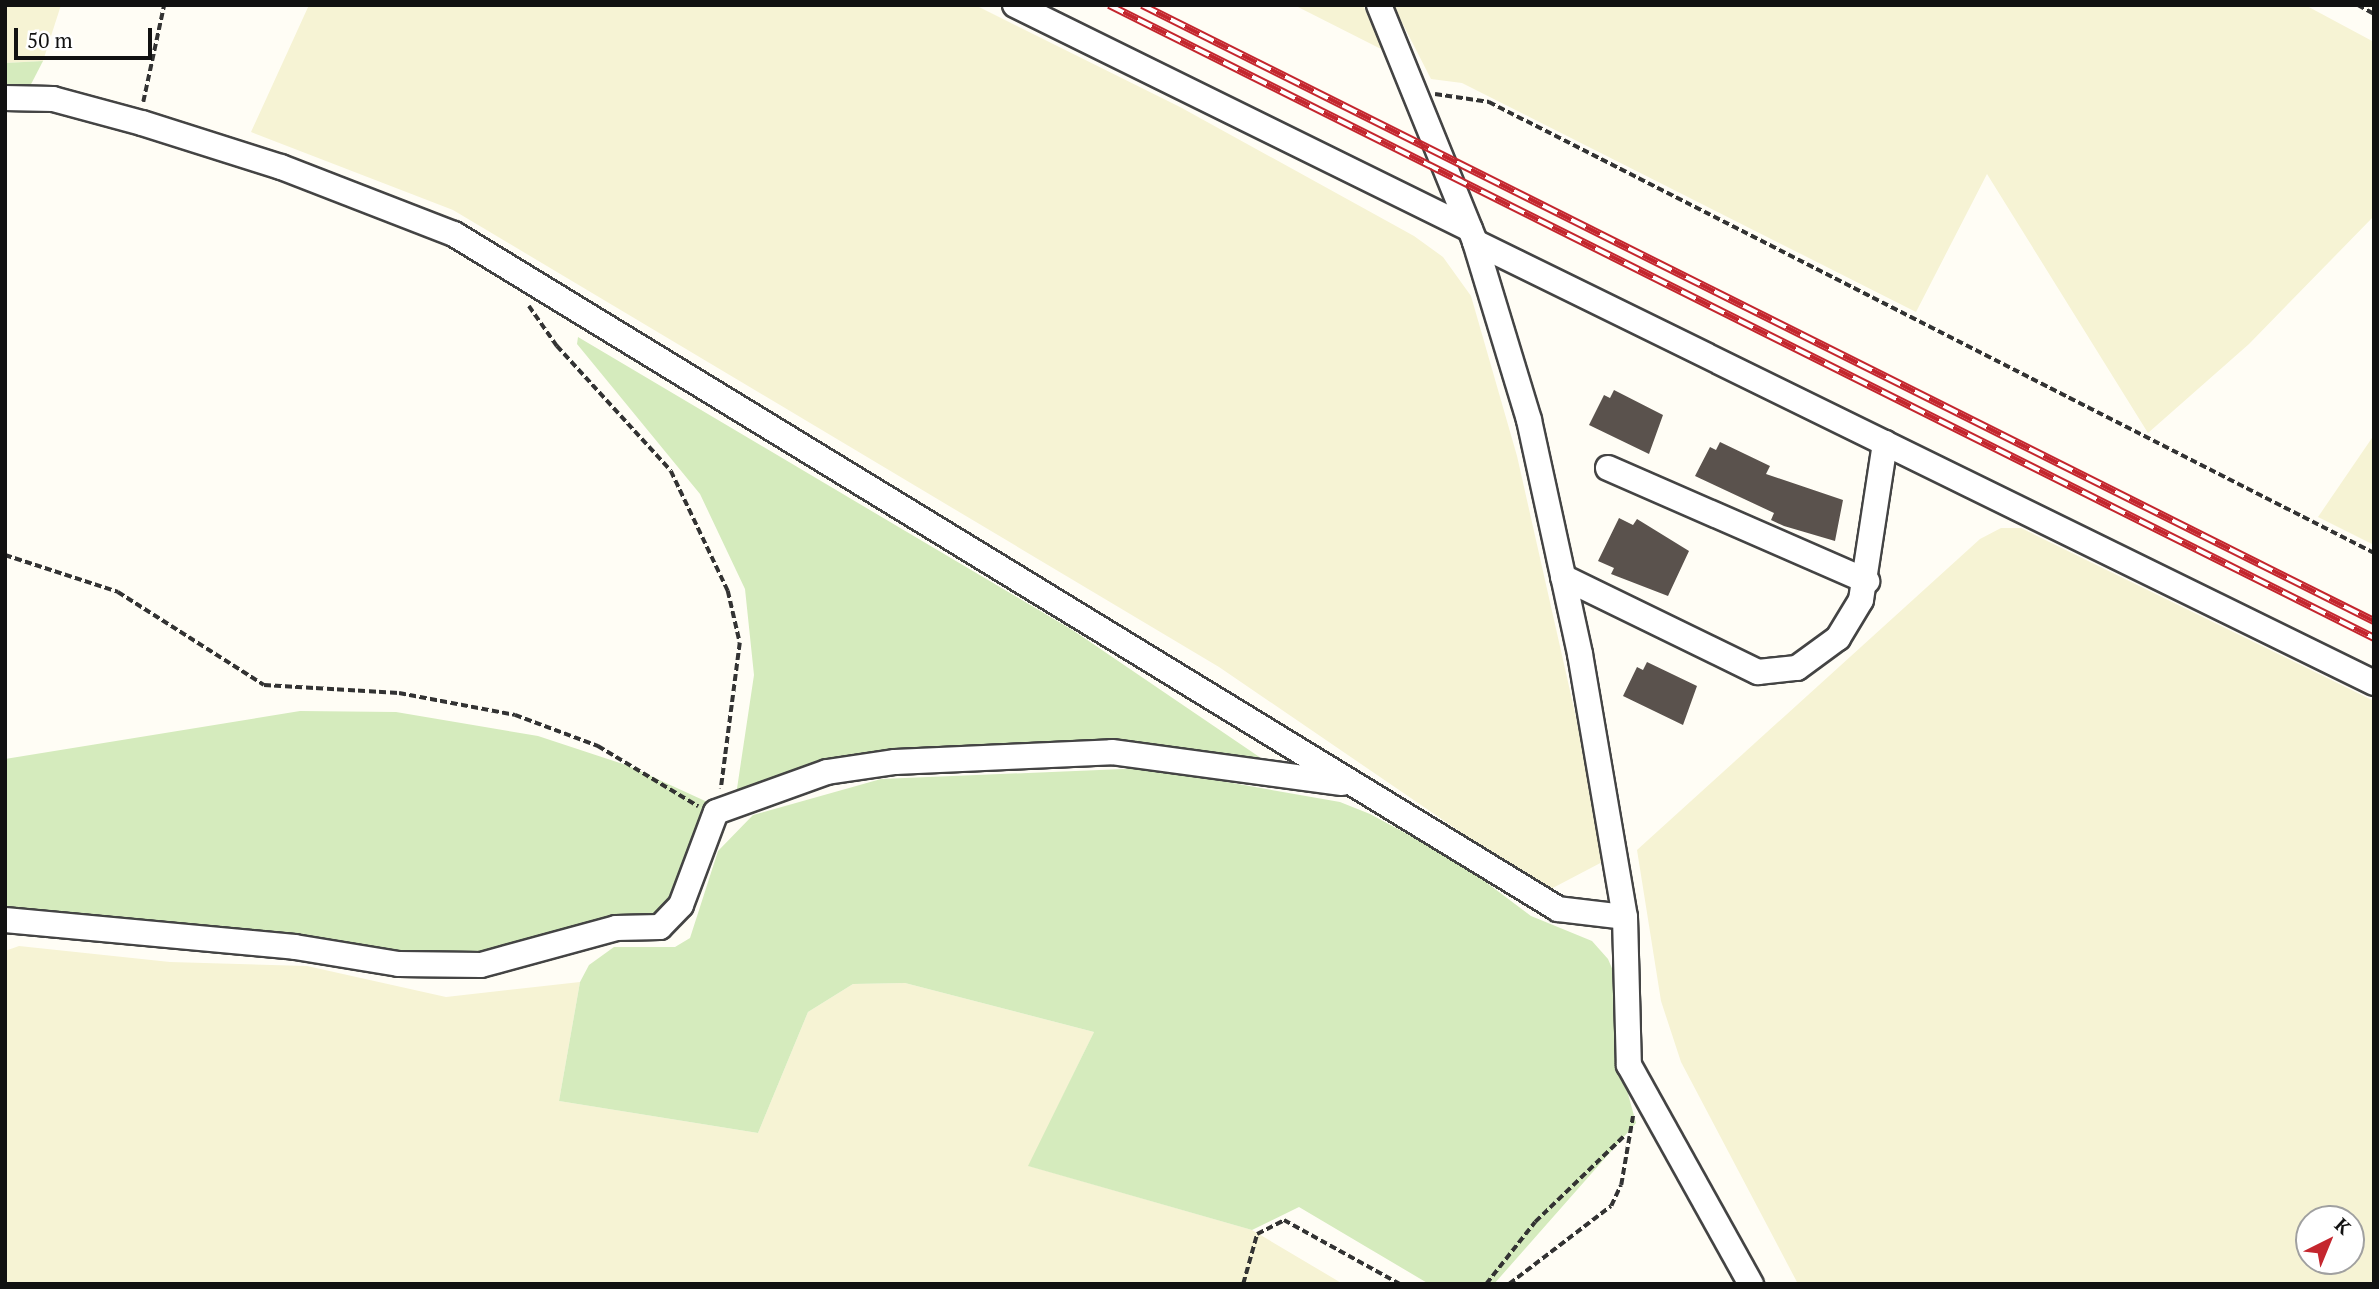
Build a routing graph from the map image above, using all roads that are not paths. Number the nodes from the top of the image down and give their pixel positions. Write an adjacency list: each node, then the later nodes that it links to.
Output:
1 (1015, 5): 4 (street)
2 (1379, 5): 4 (street)
3 (5, 98): 10 (street)
4 (1472, 235): 5 (street); 7 (street)
5 (1885, 443): 8 (street); 9 (street)
6 (1608, 468): 8 (street)
7 (1563, 577): 8 (street); 11 (street)
8 (1867, 581)
9 (2374, 683)
10 (1352, 784): 11 (street); 12 (street)
11 (1625, 917): 13 (street)
12 (5, 920)
13 (1751, 1284)

